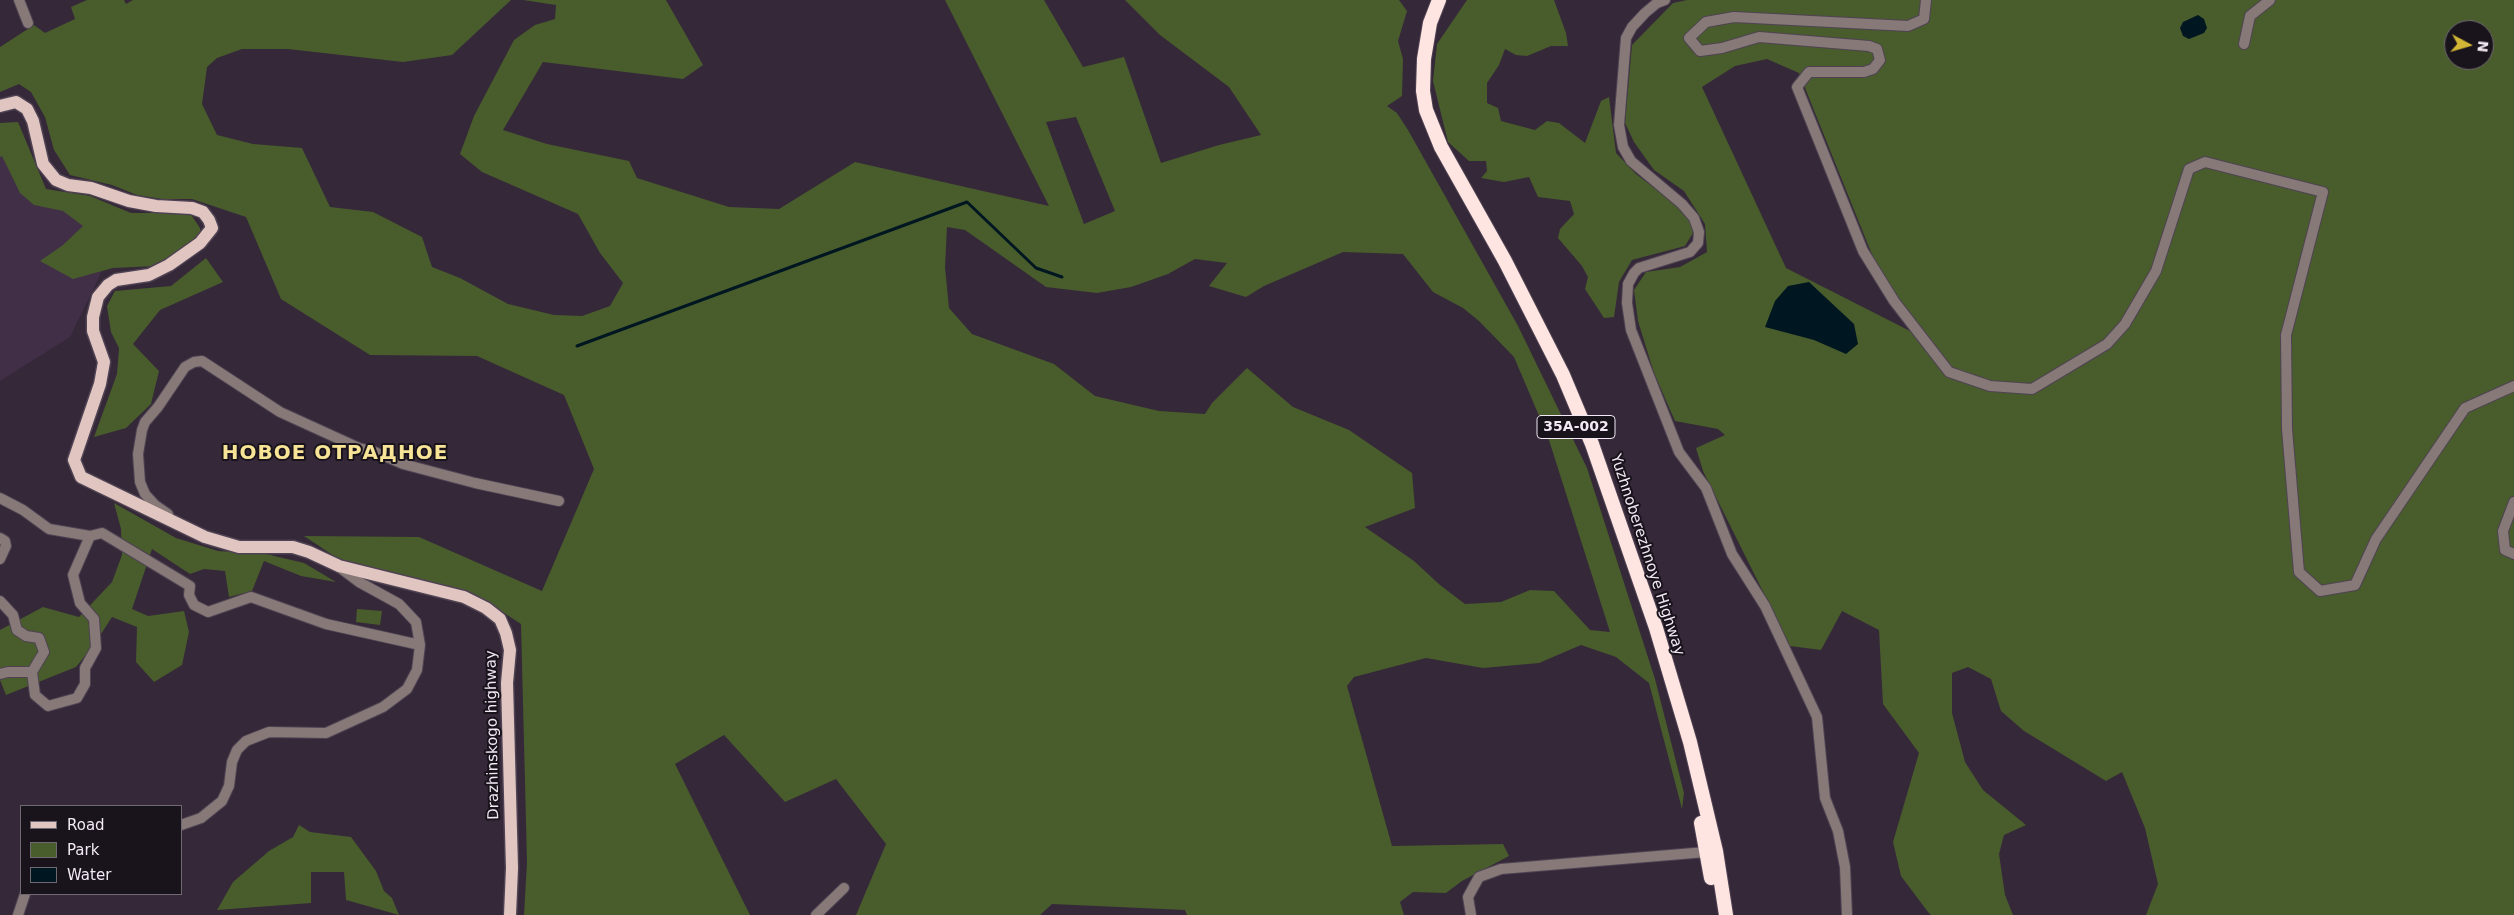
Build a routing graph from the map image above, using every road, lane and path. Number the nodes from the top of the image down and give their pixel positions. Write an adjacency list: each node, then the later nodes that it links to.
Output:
1 (19, 0): 7 (street)
2 (1429, 0): 25 (highway, Yuzhnoberezhnoye Highway / 35А-002)
3 (1439, 0): 25 (highway, Yuzhnoberezhnoye Highway / 35А-002)
4 (1665, 0): 36 (street)
5 (1926, 0): 10 (street)
6 (2270, 0): 8 (street)
7 (28, 23)
8 (2244, 44)
9 (0, 106): 15 (main road, Drazhinskogo highway)
10 (2514, 386)
11 (0, 498): 14 (street)
12 (559, 501): 15 (street)
13 (2514, 502): 17 (street)
14 (90, 536): 21 (street); 22 (street)
15 (205, 537): 19 (main road, Drazhinskogo highway)
16 (0, 538): 18 (street)
17 (2514, 554)
18 (0, 559)
19 (339, 566): 21 (street); 31 (main road, Drazhinskogo highway)
20 (0, 601): 22 (street)
21 (420, 645): 24 (street)
22 (32, 672): 23 (street)
23 (0, 674)
24 (182, 825)
25 (1706, 825): 26 (highway, Yuzhnoberezhnoye Highway / 35А-002); 27 (highway, Yuzhnoberezhnoye Highway / 35А-002)
26 (1707, 851): 27 (highway); 33 (street); 34 (highway, Yuzhnoberezhnoye Highway / 35А-002)
27 (1721, 886): 35 (highway, Yuzhnoberezhnoye Highway / 35А-002)
28 (844, 888): 32 (street)
29 (25, 895): 30 (street)
30 (18, 915)
31 (510, 915)
32 (816, 915)
33 (1471, 915)
34 (1718, 915)
35 (1726, 915)
36 (1847, 915)

